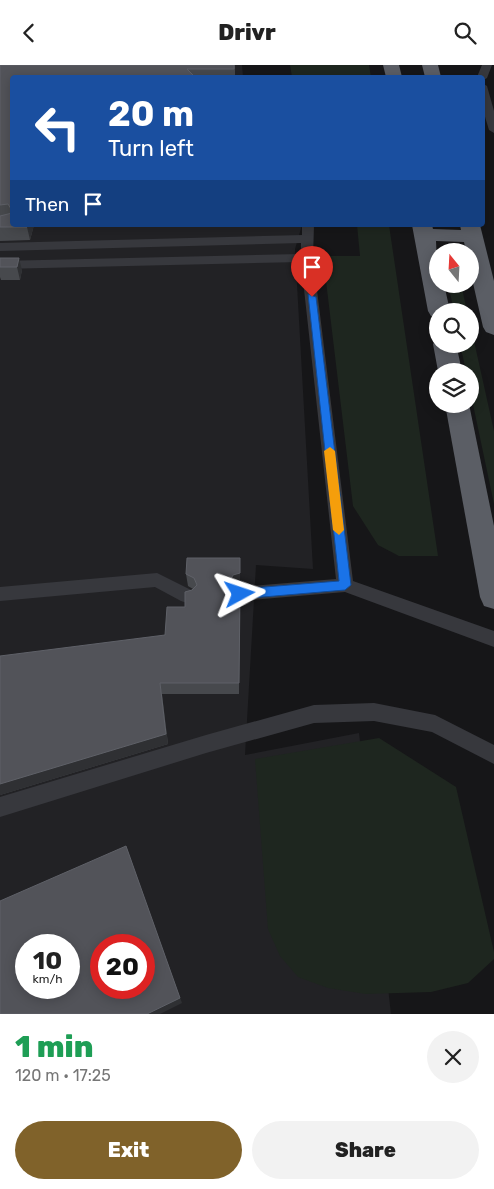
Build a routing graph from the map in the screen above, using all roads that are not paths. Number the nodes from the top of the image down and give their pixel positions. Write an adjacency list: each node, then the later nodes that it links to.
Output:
1 (485, 92): 2 (lane)
2 (491, 104): 3 (lane)
3 (494, 130)
4 (308, 227): 7 (lane)
5 (423, 230): 6 (highway); 11 (highway)
6 (471, 231): 12 (highway)
7 (308, 239): 8 (lane); 9 (lane)
8 (0, 247)
9 (307, 258): 10 (lane); 14 (lane)
10 (0, 265)
11 (437, 303)
12 (494, 327)
13 (459, 413): 18 (highway)
14 (345, 585): 16 (lane); 19 (lane)
15 (0, 594): 17 (lane)
16 (240, 594)
17 (187, 596)
18 (494, 597)
19 (494, 639)
20 (494, 755): 21 (lane)
21 (0, 807)

